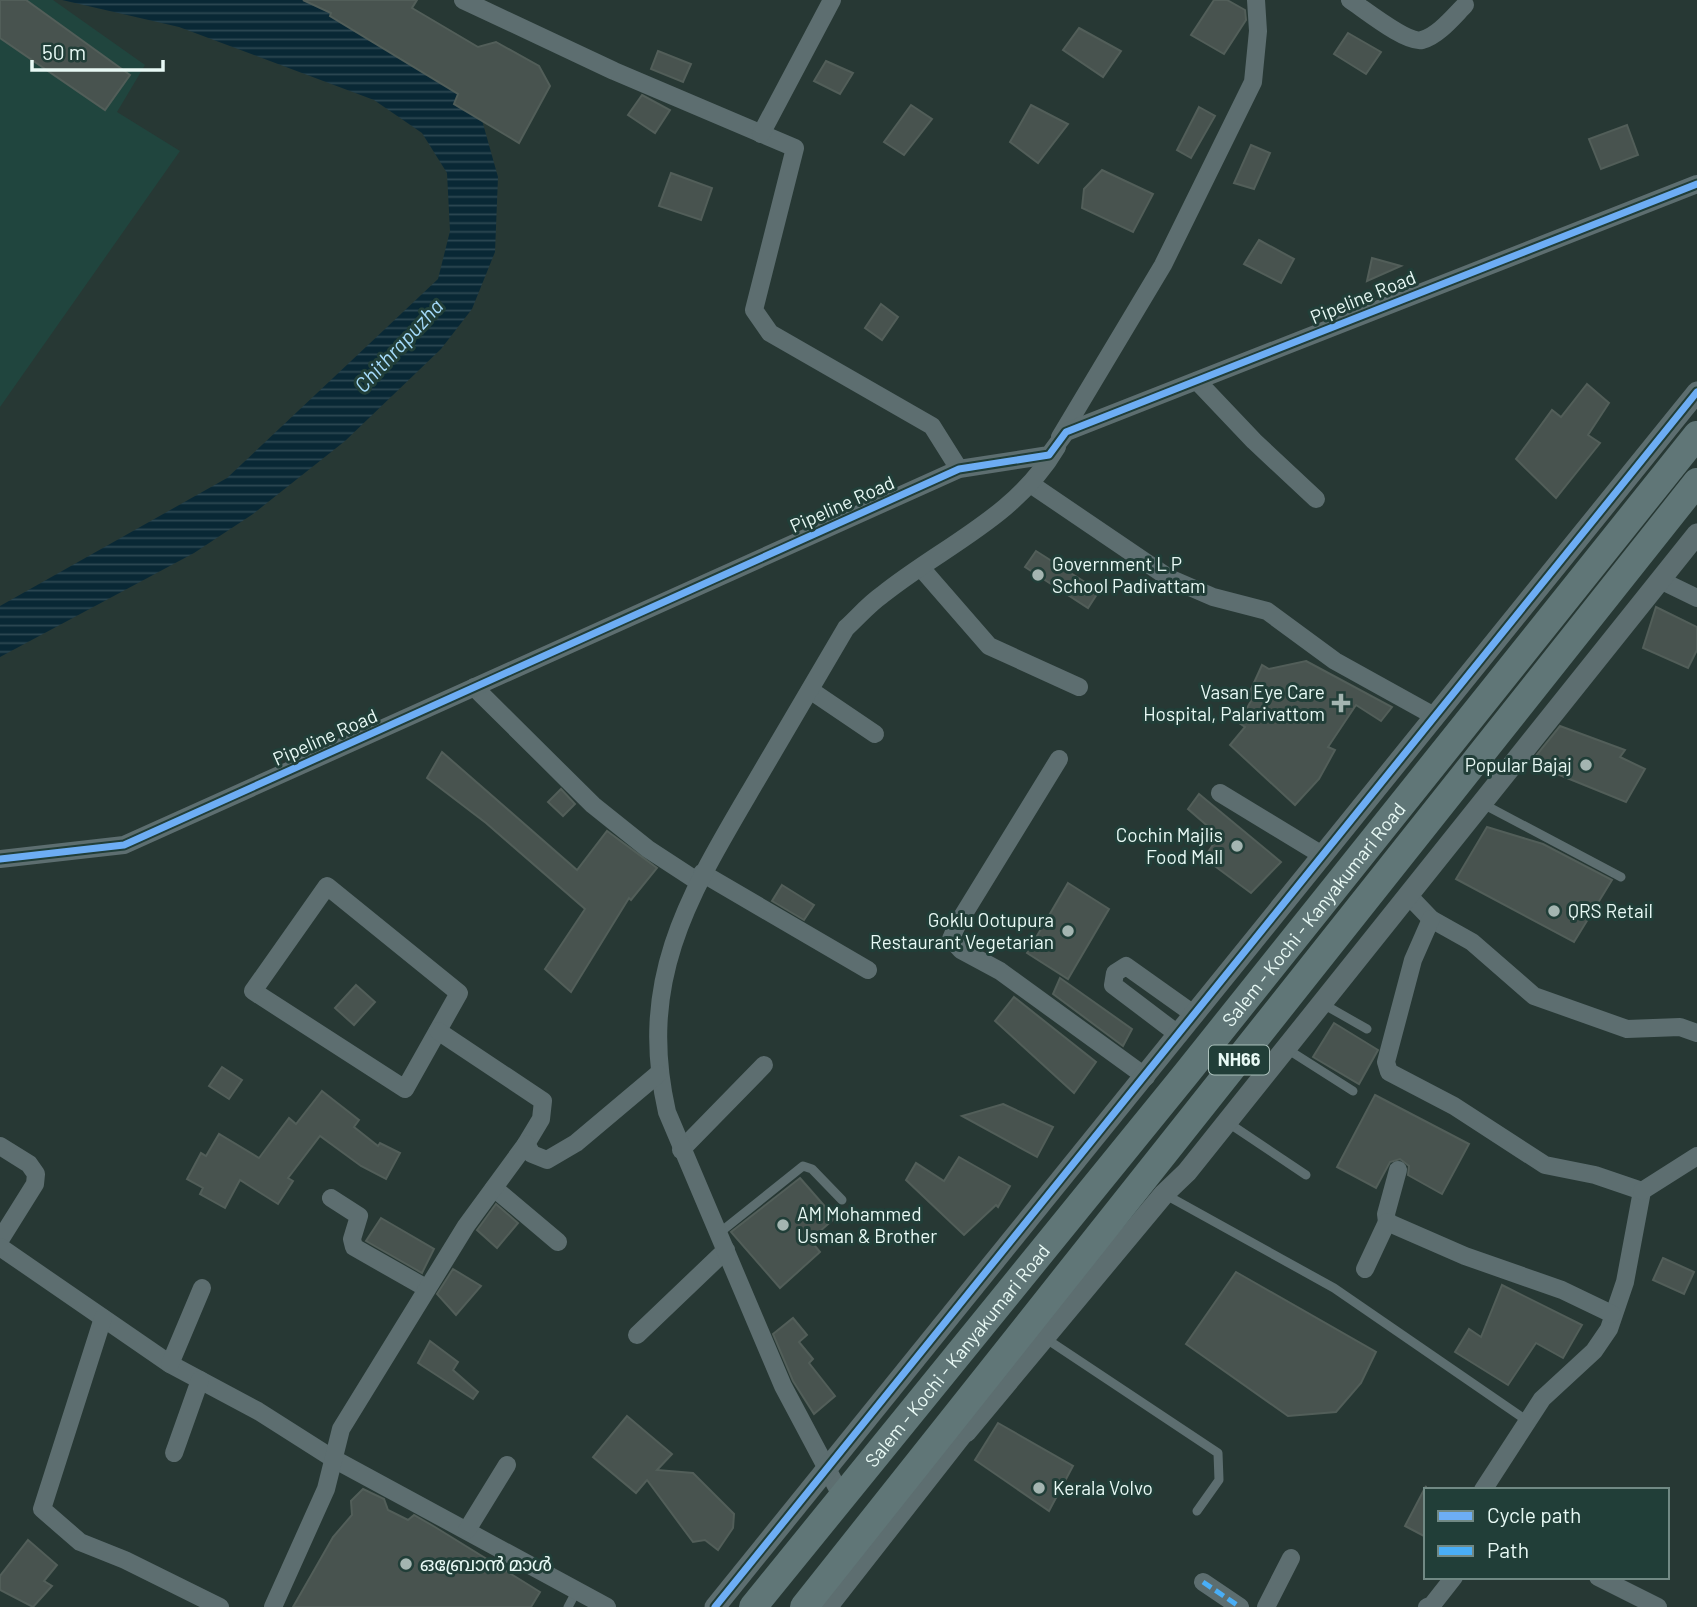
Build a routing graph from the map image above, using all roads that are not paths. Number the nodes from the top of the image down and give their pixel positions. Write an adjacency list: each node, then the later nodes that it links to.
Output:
1 (463, 0): 6 (street)
2 (832, 0): 6 (street)
3 (1256, 0): 12 (street)
4 (1350, 0): 5 (street)
5 (1465, 5)
6 (761, 134): 13 (street)
7 (1697, 184): 8 (street, Pipeline Road)
8 (1197, 381): 10 (street, Pipeline Road); 17 (street)
9 (1697, 392): 14 (street, Salem - Kochi - Kanyakumari Road)
10 (1066, 432): 12 (street); 16 (street)
11 (1697, 435): 14 (highway, Salem - Kochi - Kanyakumari Road / NH66)
12 (1049, 455): 13 (street, Pipeline Road)
13 (958, 469): 23 (street, Pipeline Road)
14 (1648, 474): 26 (street); 53 (highway, Salem - Kochi - Kanyakumari Road / NH66)
15 (1697, 482): 18 (highway, Salem - Kochi - Kanyakumari Road / NH66)
16 (1032, 485): 20 (street); 26 (street)
17 (1316, 499)
18 (1685, 517): 38 (highway, Salem - Kochi - Kanyakumari Road / NH66)
19 (1697, 534): 21 (street)
20 (922, 569): 24 (street); 25 (street)
21 (1662, 580): 22 (street); 30 (street)
22 (1697, 598)
23 (474, 687): 32 (street, Pipeline Road); 33 (street)
24 (1079, 687)
25 (810, 690): 27 (street); 33 (street)
26 (1436, 717): 31 (street)
27 (875, 734)
28 (1059, 759): 49 (street)
29 (1220, 793): 31 (street)
30 (1482, 803): 34 (lane); 35 (street)
31 (1322, 855): 40 (street)
32 (0, 859)
33 (700, 877): 37 (street); 48 (street)
34 (1621, 877)
35 (1408, 895): 36 (street); 39 (street)
36 (1431, 919): 44 (street); 61 (street)
37 (868, 970)
38 (1284, 1002): 41 (street); 77 (highway, Salem - Kochi - Kanyakumari Road / NH66)
39 (1323, 1004): 41 (street); 42 (lane)
40 (1195, 1016): 45 (street); 45 (street)
41 (1309, 1021): 46 (street)
42 (1367, 1029)
43 (438, 1031): 43 (street); 54 (street)
44 (1697, 1033)
45 (1179, 1035): 49 (street)
46 (1287, 1049): 50 (lane); 52 (street)
47 (764, 1065): 56 (street)
48 (659, 1074): 54 (street); 56 (street)
49 (1146, 1077): 51 (street)
50 (1353, 1091)
51 (1125, 1103): 53 (street); 86 (street)
52 (1226, 1121): 59 (lane); 62 (street)
53 (1147, 1122): 74 (highway, Salem - Kochi - Kanyakumari Road / NH66)
54 (526, 1144): 60 (street)
55 (0, 1146): 67 (street)
56 (681, 1150): 66 (street)
57 (1697, 1156): 61 (street)
58 (1398, 1170): 65 (street)
59 (1306, 1175)
60 (494, 1188): 68 (street); 73 (street)
61 (1642, 1191): 75 (street)
62 (1164, 1194): 77 (street); 81 (lane)
63 (331, 1198): 73 (street)
64 (842, 1200): 66 (lane)
65 (1387, 1222): 71 (street); 75 (street)
66 (718, 1234): 70 (street)
67 (0, 1240)
68 (558, 1242)
69 (0, 1247): 76 (street)
70 (726, 1250): 78 (street); 86 (street)
71 (1365, 1269)
72 (202, 1287): 79 (street)
73 (426, 1289): 84 (street)
74 (1003, 1296): 77 (highway); 88 (highway, Salem - Kochi - Kanyakumari Road / NH66)
75 (1612, 1314): 81 (street)
76 (103, 1318): 79 (street); 96 (street)
77 (1038, 1329): 82 (street); 89 (lane); 101 (highway, Salem - Kochi - Kanyakumari Road / NH66)
78 (637, 1335)
79 (170, 1364): 80 (street)
80 (200, 1380): 83 (street); 84 (street)
81 (1526, 1420): 87 (street)
82 (966, 1432): 102 (street)
83 (174, 1452)
84 (332, 1458): 90 (street); 97 (street)
85 (507, 1465): 90 (street)
86 (827, 1471): 88 (street); 99 (street)
87 (1484, 1488)
88 (842, 1497): 100 (highway, Salem - Kochi - Kanyakumari Road / NH66)
89 (1197, 1511)
90 (467, 1530): 95 (street)
91 (1291, 1558): 104 (street)
92 (1452, 1579): 105 (street)
93 (1602, 1579): 106 (street)
94 (1203, 1582): 103 (street)
95 (572, 1599): 98 (street)
96 (220, 1607)
97 (273, 1607)
98 (607, 1607)
99 (715, 1607)
100 (753, 1607)
101 (804, 1607)
102 (829, 1607)
103 (1240, 1607)
104 (1266, 1607)
105 (1427, 1607)
106 (1658, 1607)

